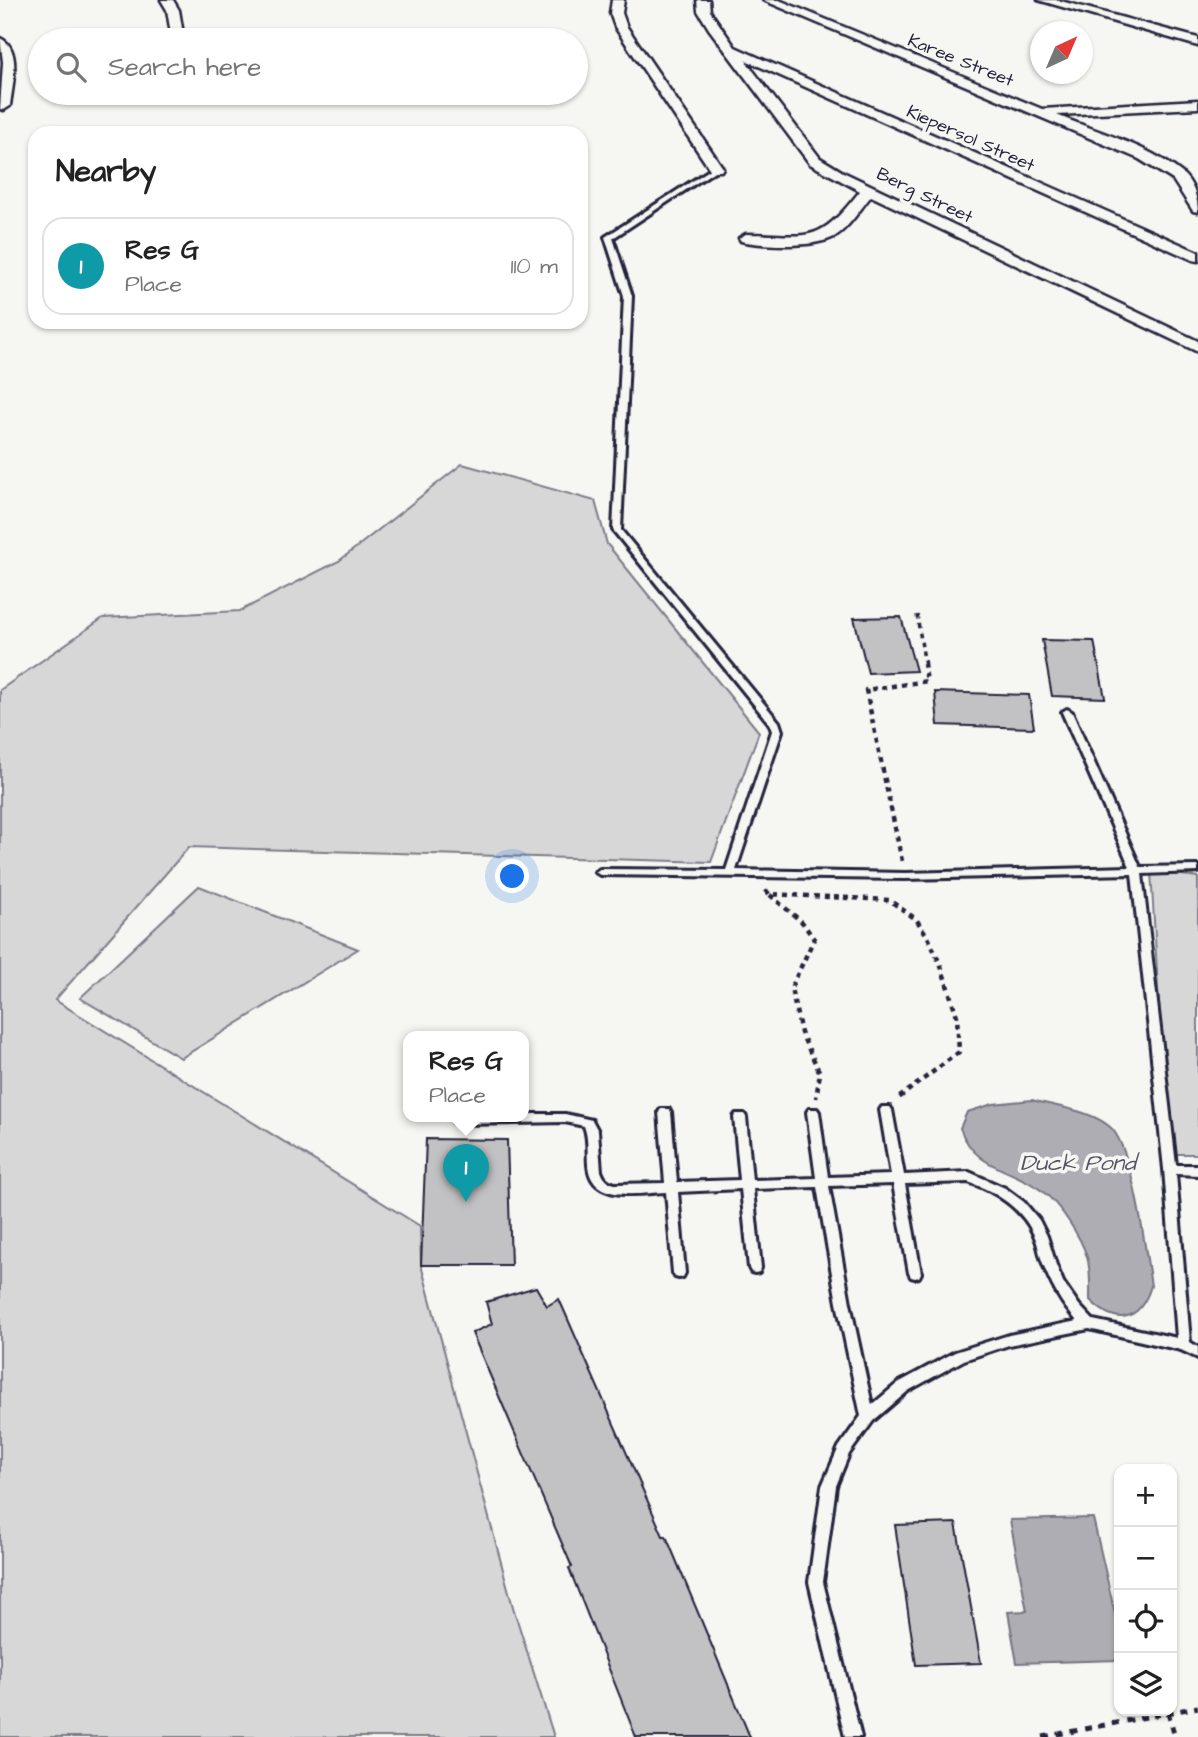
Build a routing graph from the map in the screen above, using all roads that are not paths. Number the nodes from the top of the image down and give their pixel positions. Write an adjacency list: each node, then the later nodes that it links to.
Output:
1 (167, 0): 6 (street)
2 (618, 0): 13 (street)
3 (703, 0): 9 (street, Berg Street)
4 (769, 0): 12 (street, Karee Street)
5 (1044, 0): 8 (street)
6 (176, 28)
7 (0, 42): 11 (street)
8 (1198, 42)
9 (731, 50): 14 (street, Berg Street); 17 (street, Kiepersol Street)
10 (1198, 104): 12 (street)
11 (4, 106)
12 (1042, 112): 15 (street, Karee Street)
13 (716, 168): 23 (lane)
14 (869, 189): 16 (street); 18 (street, Berg Street)
15 (1198, 208)
16 (746, 238)
17 (1198, 257)
18 (1198, 347)
19 (1067, 712): 22 (lane)
20 (1198, 869): 22 (lane)
21 (600, 872): 23 (lane)
22 (1138, 872): 23 (lane); 29 (lane)
23 (730, 874)
24 (886, 1110): 31 (lane)
25 (665, 1112): 34 (lane)
26 (813, 1112): 32 (lane)
27 (740, 1117): 33 (lane)
28 (529, 1120): 34 (lane)
29 (1170, 1170): 30 (lane); 39 (lane)
30 (1198, 1170)
31 (898, 1179): 32 (lane); 37 (lane); 38 (lane)
32 (821, 1181): 33 (lane); 41 (lane)
33 (746, 1184): 34 (lane); 35 (lane)
34 (673, 1186): 36 (lane)
35 (755, 1268)
36 (679, 1272)
37 (915, 1273)
38 (1089, 1324): 39 (lane); 41 (lane)
39 (1184, 1345): 40 (lane)
40 (1198, 1353)
41 (868, 1417): 42 (lane)
42 (853, 1737)

